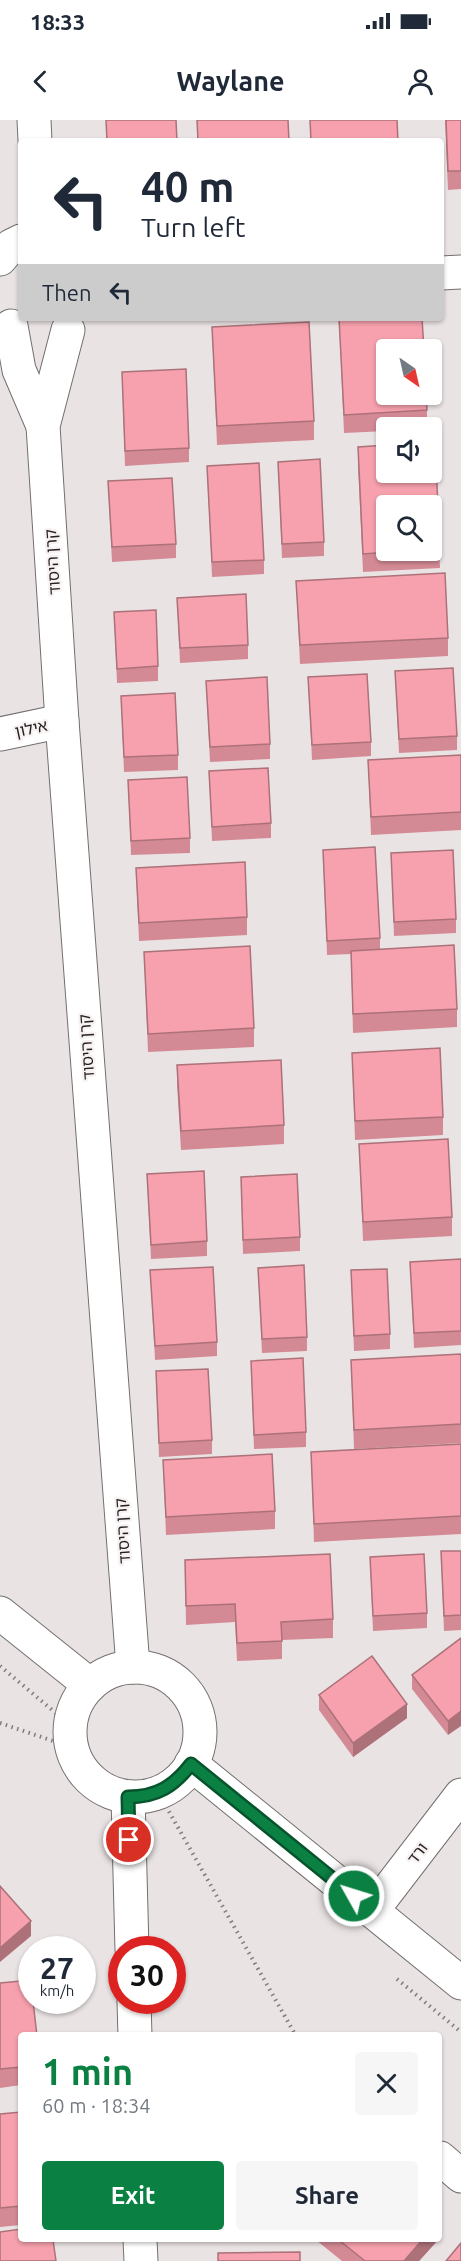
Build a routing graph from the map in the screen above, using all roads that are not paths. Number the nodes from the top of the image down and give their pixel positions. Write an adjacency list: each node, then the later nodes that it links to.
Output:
1 (34, 120): 2 (street)
2 (35, 138)
3 (18, 242): 4 (street)
4 (0, 259)
5 (461, 272): 6 (street)
6 (444, 273)
7 (6, 320): 8 (street); 9 (street, קרן היסוד)
8 (74, 324): 9 (street, קרן היסוד)
9 (43, 426): 10 (street, קרן היסוד)
10 (62, 721): 11 (street, אילון); 13 (street, קרן היסוד)
11 (0, 734)
12 (0, 1613): 14 (street)
13 (133, 1667): 14 (street); 15 (street)
14 (90, 1685): 16 (street)
15 (191, 1764): 16 (street); 18 (street)
16 (143, 1795): 19 (street)
17 (461, 1795): 18 (street, ורד)
18 (372, 1911): 20 (street)
19 (133, 1936)
20 (461, 1983)
21 (134, 2014): 22 (street)
22 (135, 2032)
23 (442, 2160): 24 (street)
24 (461, 2176)
25 (140, 2242): 26 (street)
26 (141, 2261)

